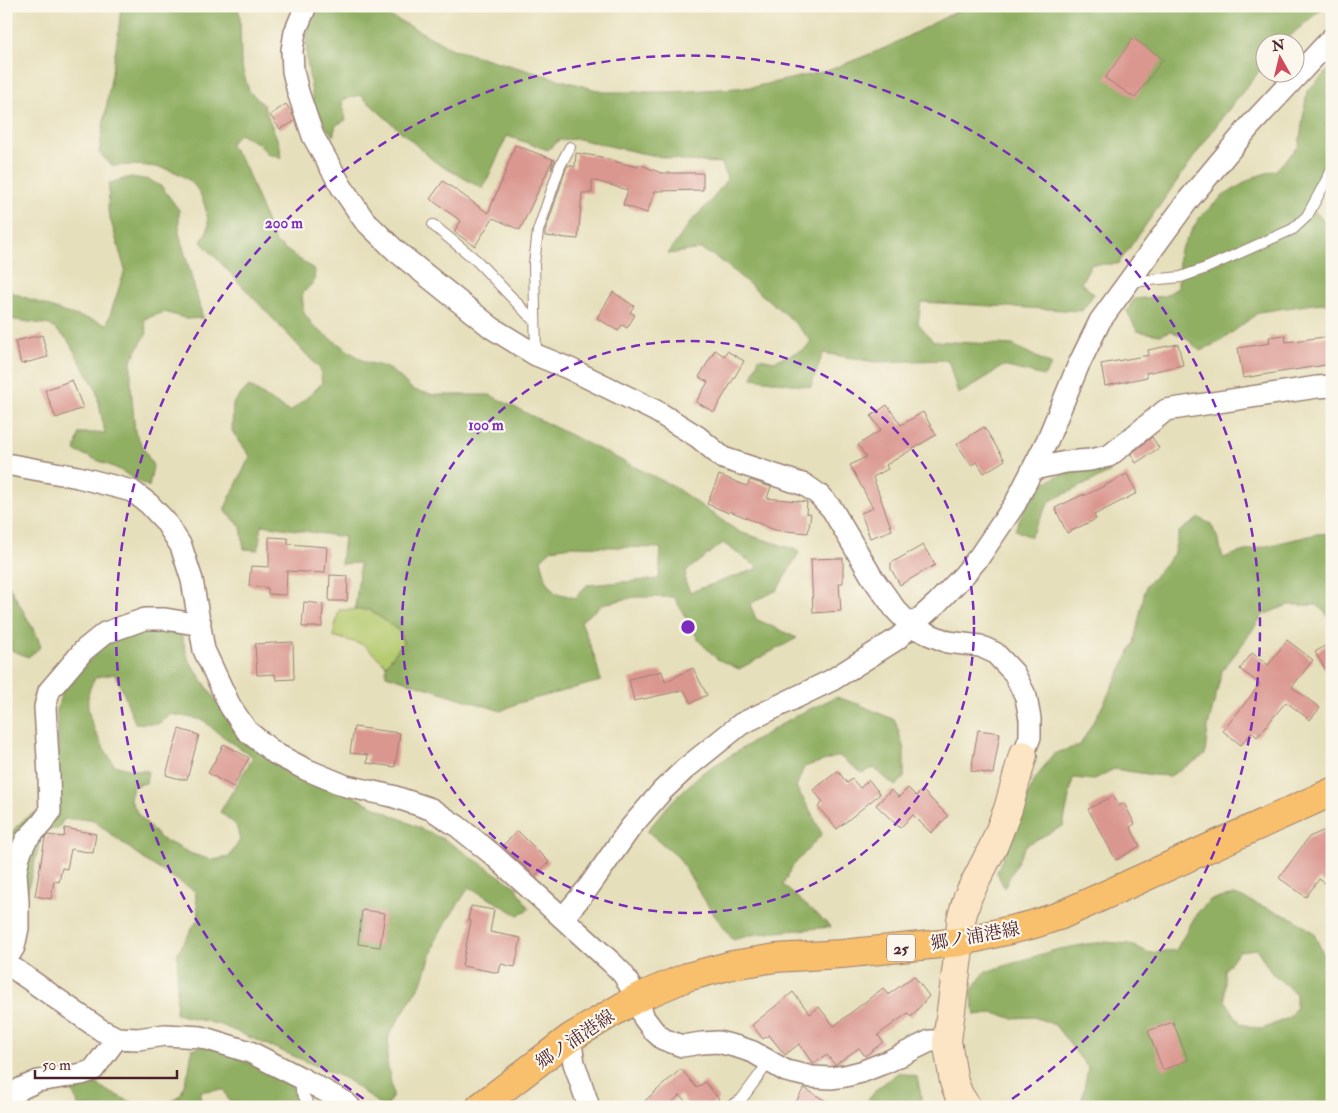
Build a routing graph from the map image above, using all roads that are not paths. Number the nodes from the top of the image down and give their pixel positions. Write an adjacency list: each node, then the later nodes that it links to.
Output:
1 (306, 6): 8 (street)
2 (1332, 38): 6 (street)
3 (570, 147): 7 (lane)
4 (1332, 170): 6 (lane)
5 (434, 225): 7 (lane)
6 (1128, 282): 11 (street)
7 (535, 322): 8 (lane)
8 (536, 355): 13 (street)
9 (1332, 386): 11 (street)
10 (6, 464): 12 (street)
11 (1034, 469): 13 (street)
12 (200, 622): 16 (street); 18 (street)
13 (911, 626): 14 (street); 16 (street)
14 (1023, 755): 17 (street)
15 (1332, 792): 17 (main road, 郷ノ浦港線 / 25)
16 (563, 918): 19 (street)
17 (960, 942): 19 (main road, 郷ノ浦港線 / 25); 22 (street)
18 (6, 961): 20 (street)
19 (637, 998): 21 (main road, 郷ノ浦港線 / 25); 23 (street)
20 (117, 1038): 24 (street); 25 (street)
21 (570, 1038): 28 (main road, 郷ノ浦港線 / 25); 29 (street)
22 (947, 1041): 23 (street); 31 (street)
23 (769, 1062): 30 (lane)
24 (301, 1078): 26 (lane); 27 (street)
25 (6, 1099)
26 (310, 1107)
27 (350, 1107)
28 (480, 1107)
29 (589, 1107)
30 (729, 1107)
31 (967, 1107)

